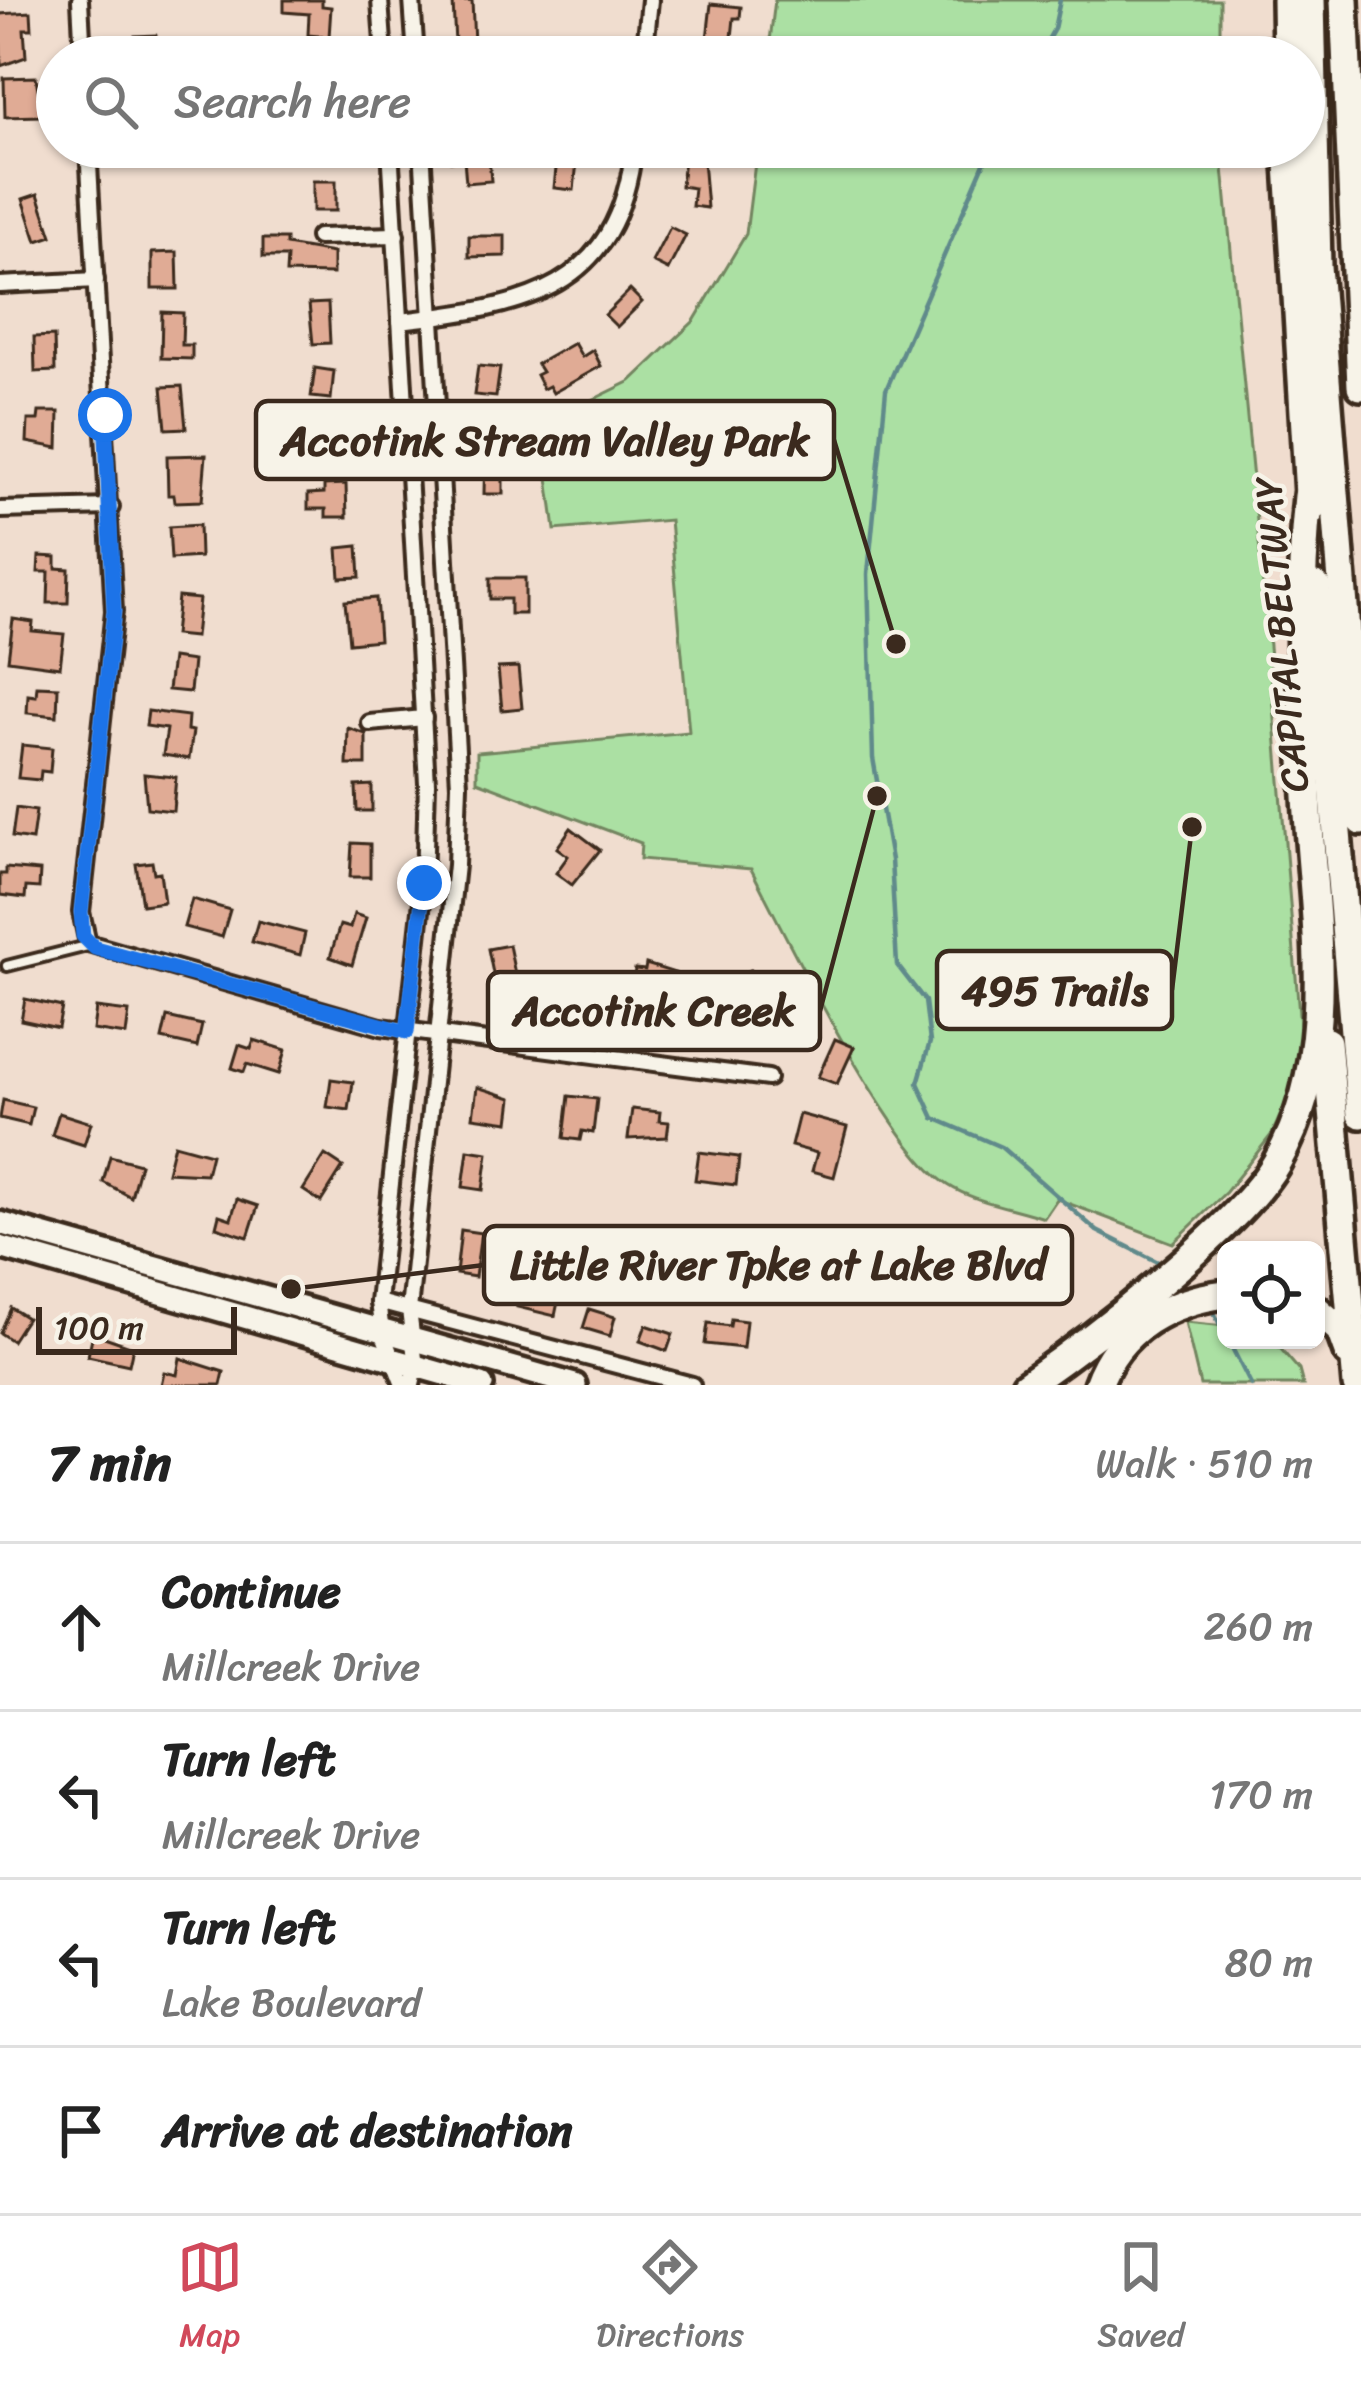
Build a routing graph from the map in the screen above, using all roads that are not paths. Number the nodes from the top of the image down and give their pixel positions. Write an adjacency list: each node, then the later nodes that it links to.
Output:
1 (80, 0): 8 (street)
2 (380, 0): 9 (street)
3 (412, 0): 10 (street)
4 (650, 0): 11 (street)
5 (1286, 0): 12 (highway)
6 (1311, 0): 13 (highway)
7 (1344, 0): 26 (highway)
8 (82, 36)
9 (383, 36)
10 (415, 36)
11 (646, 36)
12 (1287, 36)
13 (1312, 36)
14 (89, 168): 22 (street)
15 (391, 168): 20 (street)
16 (423, 168): 24 (street)
17 (632, 168): 24 (street)
18 (1289, 168): 29 (highway, CAPITAL BELTWAY)
19 (1315, 168): 34 (highway)
20 (396, 235): 21 (street); 25 (street)
21 (318, 237)
22 (96, 280): 23 (street); 30 (street)
23 (0, 285)
24 (431, 317): 25 (street); 27 (street)
25 (400, 321): 28 (street)
26 (1361, 386)
27 (438, 447): 28 (lane); 39 (street)
28 (406, 448): 32 (street)
29 (1308, 496): 35 (highway); 41 (highway, CAPITAL BELTWAY)
30 (111, 507): 31 (street); 36 (street)
31 (0, 509)
32 (424, 718): 33 (street); 38 (street)
33 (370, 722)
34 (1361, 821)
35 (1316, 925): 48 (highway); 58 (highway)
36 (92, 945): 37 (lane); 38 (street)
37 (7, 967)
38 (407, 1032): 39 (street); 45 (street)
39 (437, 1038): 40 (street); 46 (street)
40 (768, 1078)
41 (1361, 1114)
42 (0, 1223): 49 (main road)
43 (0, 1246): 51 (main road)
44 (1217, 1296): 48 (highway)
45 (378, 1302): 46 (street); 49 (street)
46 (409, 1310): 50 (street); 55 (street)
47 (1325, 1317): 58 (highway)
48 (1122, 1325): 56 (highway); 57 (highway)
49 (382, 1332): 50 (main road); 51 (street)
50 (410, 1338): 52 (street); 54 (main road)
51 (392, 1360): 52 (main road)
52 (410, 1379): 53 (main road)
53 (482, 1385)
54 (575, 1385)
55 (692, 1385)
56 (1026, 1385)
57 (1098, 1385)
58 (1355, 1385)

